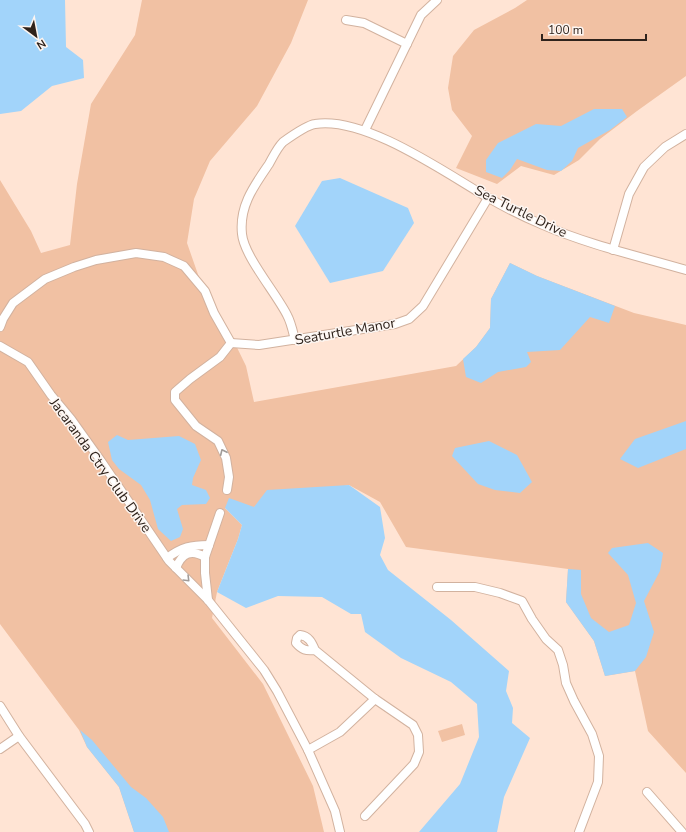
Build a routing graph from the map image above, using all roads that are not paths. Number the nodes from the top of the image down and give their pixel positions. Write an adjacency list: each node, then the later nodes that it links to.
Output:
1 (437, 0): 3 (street)
2 (346, 20): 3 (street)
3 (407, 44): 4 (street)
4 (365, 130): 6 (street, Sea Turtle Drive); 10 (street, Sea Turtle Drive)
5 (686, 134): 7 (street)
6 (488, 198): 7 (street, Sea Turtle Drive); 10 (street, Seaturtle Manor)
7 (613, 250): 8 (street, Sea Turtle Drive)
8 (686, 270)
9 (0, 327): 11 (street)
10 (295, 340): 11 (street, Seaturtle Manor)
11 (231, 343): 13 (street, one-way to 11)
12 (0, 346): 17 (street, Jacaranda Ctry Club Drive)
13 (227, 490)
14 (220, 513): 15 (street)
15 (209, 545): 16 (street); 17 (street)
16 (205, 557): 18 (street); 20 (street)
17 (167, 558): 18 (street, Jacaranda Ctry Club Drive)
18 (176, 568): 20 (street, Jacaranda Ctry Club Drive, one-way to 20)
19 (437, 587): 31 (street)
20 (208, 600): 26 (street)
21 (315, 650): 22 (street)
22 (374, 699): 26 (street); 28 (street)
23 (0, 706): 24 (street)
24 (18, 736): 25 (street); 29 (street)
25 (0, 749)
26 (308, 750): 30 (street)
27 (647, 792): 32 (street)
28 (365, 816)
29 (87, 828)
30 (340, 832)
31 (579, 832)
32 (682, 832)

